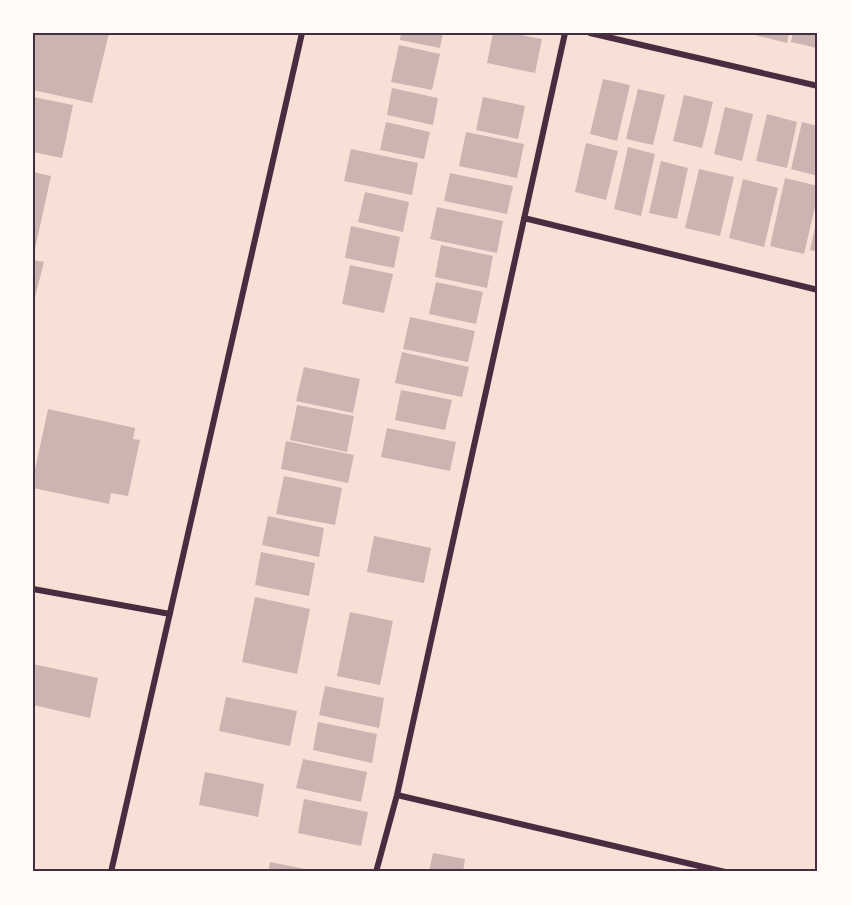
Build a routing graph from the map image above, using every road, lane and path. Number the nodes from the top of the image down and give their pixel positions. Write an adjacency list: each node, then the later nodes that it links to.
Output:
1 (302, 33): 8 (street)
2 (565, 33): 5 (street)
3 (590, 33): 4 (street)
4 (818, 86)
5 (524, 218): 6 (street); 9 (street)
6 (818, 290)
7 (33, 589): 8 (street)
8 (170, 614): 10 (street)
9 (397, 795): 11 (street); 12 (street)
10 (111, 872)
11 (376, 872)
12 (725, 872)

